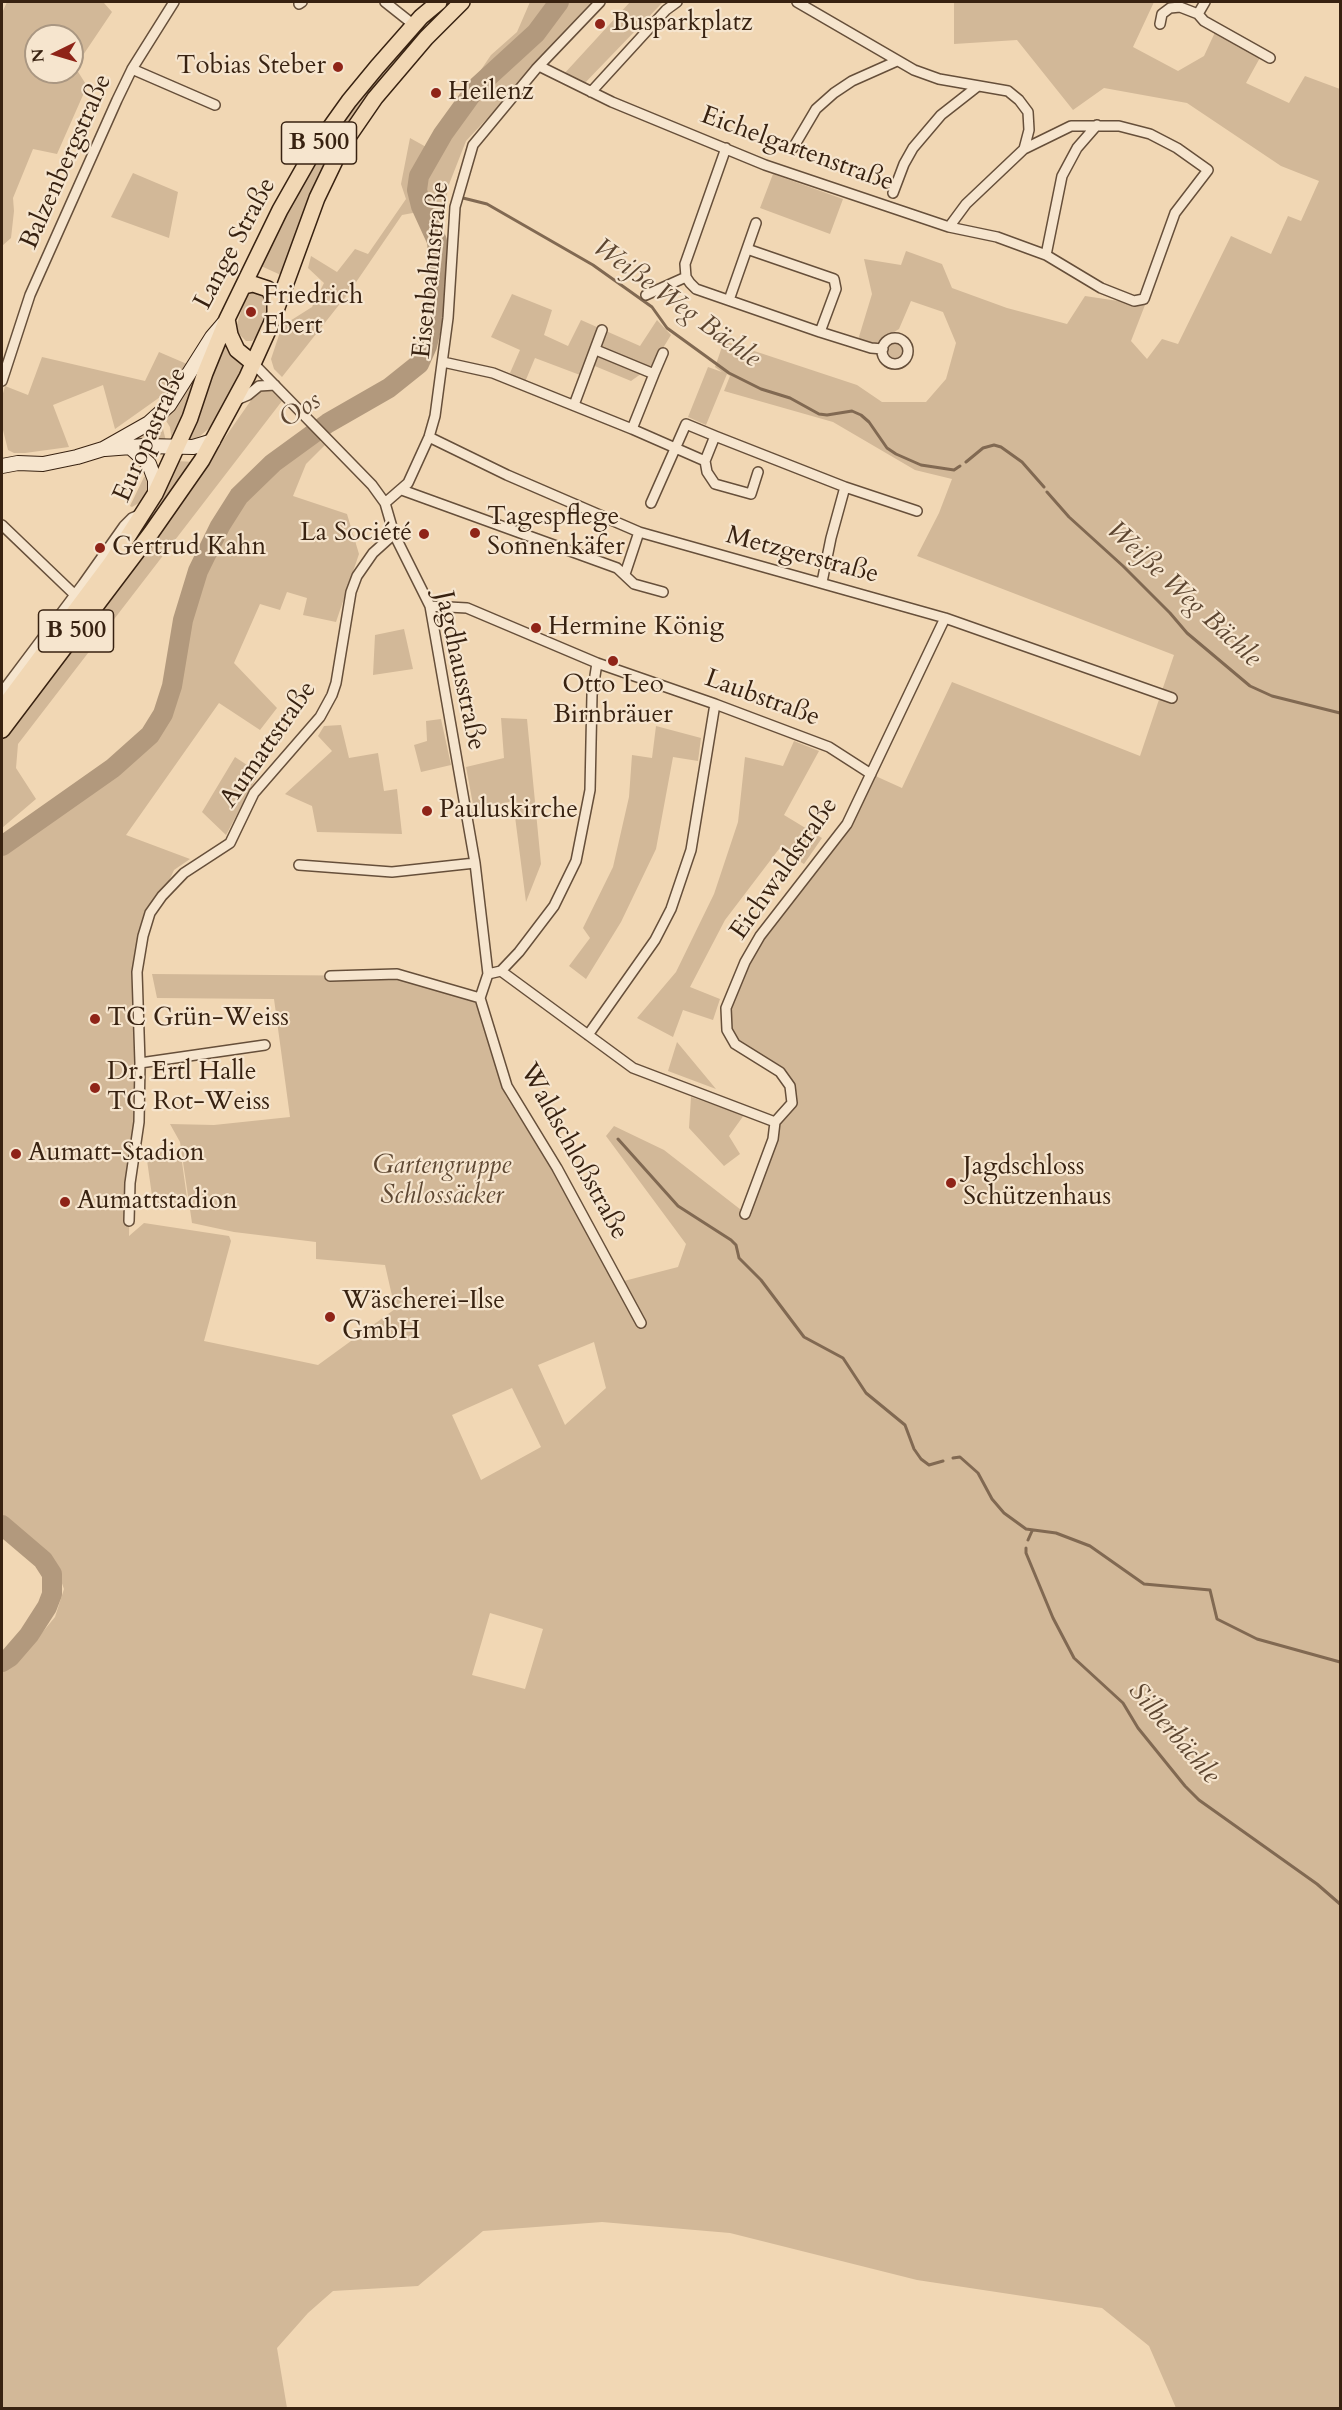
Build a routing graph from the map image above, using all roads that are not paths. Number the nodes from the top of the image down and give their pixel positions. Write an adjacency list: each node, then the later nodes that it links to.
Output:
1 (174, 2): 16 (street, Balzenbergstraße)
2 (385, 2): 11 (street)
3 (431, 2): 11 (street, Lange Straße)
4 (439, 2): 11 (main road, Lange Straße / B 500)
5 (462, 2): 33 (main road, Lange Straße / B 500)
6 (600, 2): 15 (street, Eisenbahnstraße)
7 (678, 2): 18 (street)
8 (797, 2): 14 (street)
9 (1205, 2): 10 (street)
10 (1198, 14): 12 (street); 13 (street)
11 (417, 21): 30 (main road, Lange Straße / B 500)
12 (1160, 24)
13 (1270, 58)
14 (897, 61): 17 (street); 22 (street)
15 (539, 66): 18 (street, Eichelgartenstraße); 42 (street, Eisenbahnstraße)
16 (132, 69): 19 (street); 45 (street, Balzenbergstraße)
17 (978, 86): 23 (street); 24 (street)
18 (591, 92): 21 (street, Eichelgartenstraße)
19 (215, 105)
20 (1097, 125): 23 (street); 28 (street); 28 (street, Eichelgartenstraße)
21 (726, 148): 26 (street, Eichelgartenstraße); 29 (street)
22 (793, 148)
23 (1024, 148): 26 (street)
24 (893, 193)
25 (756, 223): 27 (street)
26 (949, 227): 28 (street, Eichelgartenstraße)
27 (747, 249): 32 (street); 36 (street)
28 (1046, 255)
29 (686, 277): 31 (street); 32 (street)
30 (244, 286): 33 (main road); 34 (main road, Lange Straße / B 500)
31 (646, 295)
32 (729, 300): 36 (street)
33 (275, 312): 38 (main road, Lange Straße / B 500)
34 (227, 319): 37 (main road); 55 (main road, Europastraße / B 500); 56 (street, Lange Straße)
35 (602, 330): 40 (street)
36 (820, 332): 39 (street)
37 (232, 340): 38 (main road); 43 (main road)
38 (263, 342): 43 (main road, Lange Straße / B 500)
39 (883, 349)
40 (596, 350): 44 (street); 48 (street)
41 (663, 353): 44 (street)
42 (443, 362): 48 (street); 51 (street, Eisenbahnstraße)
43 (253, 363): 46 (street, Jagdhausstraße); 47 (main road, Lange Straße / B 500)
44 (654, 374): 49 (street)
45 (2, 381)
46 (275, 385): 47 (street); 64 (street, Jagdhausstraße)
47 (233, 402): 52 (main road, Lange Straße / B 500)
48 (574, 405): 49 (street)
49 (632, 429): 54 (street)
50 (715, 436): 54 (street); 58 (street); 60 (street)
51 (429, 437): 61 (street, Eisenbahnstraße); 68 (street, Metzgerstraße)
52 (213, 441): 55 (street, Lange Straße); 81 (main road, Europastraße / B 500)
53 (130, 447): 55 (street, Lange Straße); 56 (street, Lange Straße); 62 (street)
54 (675, 447): 58 (street); 63 (street)
55 (177, 448): 62 (main road, Europastraße / B 500)
56 (103, 449): 57 (street, Lange Straße)
57 (3, 461)
58 (705, 462): 59 (street)
59 (758, 472)
60 (845, 487): 65 (street); 71 (street)
61 (402, 490): 64 (street, Eisenbahnstraße); 70 (street)
62 (155, 494): 66 (main road, Europastraße / B 500)
63 (651, 503)
64 (385, 504): 69 (street, Jagdhausstraße)
65 (917, 511)
66 (143, 513): 73 (street); 80 (main road, Europastraße / B 500)
67 (2, 525): 73 (street)
68 (639, 532): 70 (street); 71 (street, Metzgerstraße)
69 (394, 534): 74 (street, Jagdhausstraße); 91 (street, Aumattstraße)
70 (625, 574): 72 (street)
71 (822, 582): 75 (street, Metzgerstraße)
72 (663, 592)
73 (75, 595): 77 (street)
74 (430, 606): 76 (street, Laubstraße); 83 (street, Jagdhausstraße)
75 (945, 618): 78 (street, Metzgerstraße); 82 (street, Eichwaldstraße)
76 (597, 663): 79 (street, Laubstraße); 85 (street)
77 (2, 691)
78 (1172, 698)
79 (715, 704): 82 (street, Laubstraße); 89 (street)
80 (2, 709)
81 (2, 730)
82 (871, 774): 92 (street, Eichwaldstraße)
83 (475, 863): 84 (street); 86 (street, Jagdhausstraße)
84 (299, 865)
85 (501, 970): 86 (street); 89 (street)
86 (488, 974): 88 (street, Jagdhausstraße)
87 (330, 976): 88 (street)
88 (480, 998): 95 (street, Waldschloßstraße)
89 (588, 1035): 92 (street)
90 (265, 1045): 91 (street)
91 (140, 1063): 94 (street, Aumattstraße)
92 (775, 1122): 93 (street)
93 (745, 1214)
94 (129, 1221)
95 (641, 1323)

